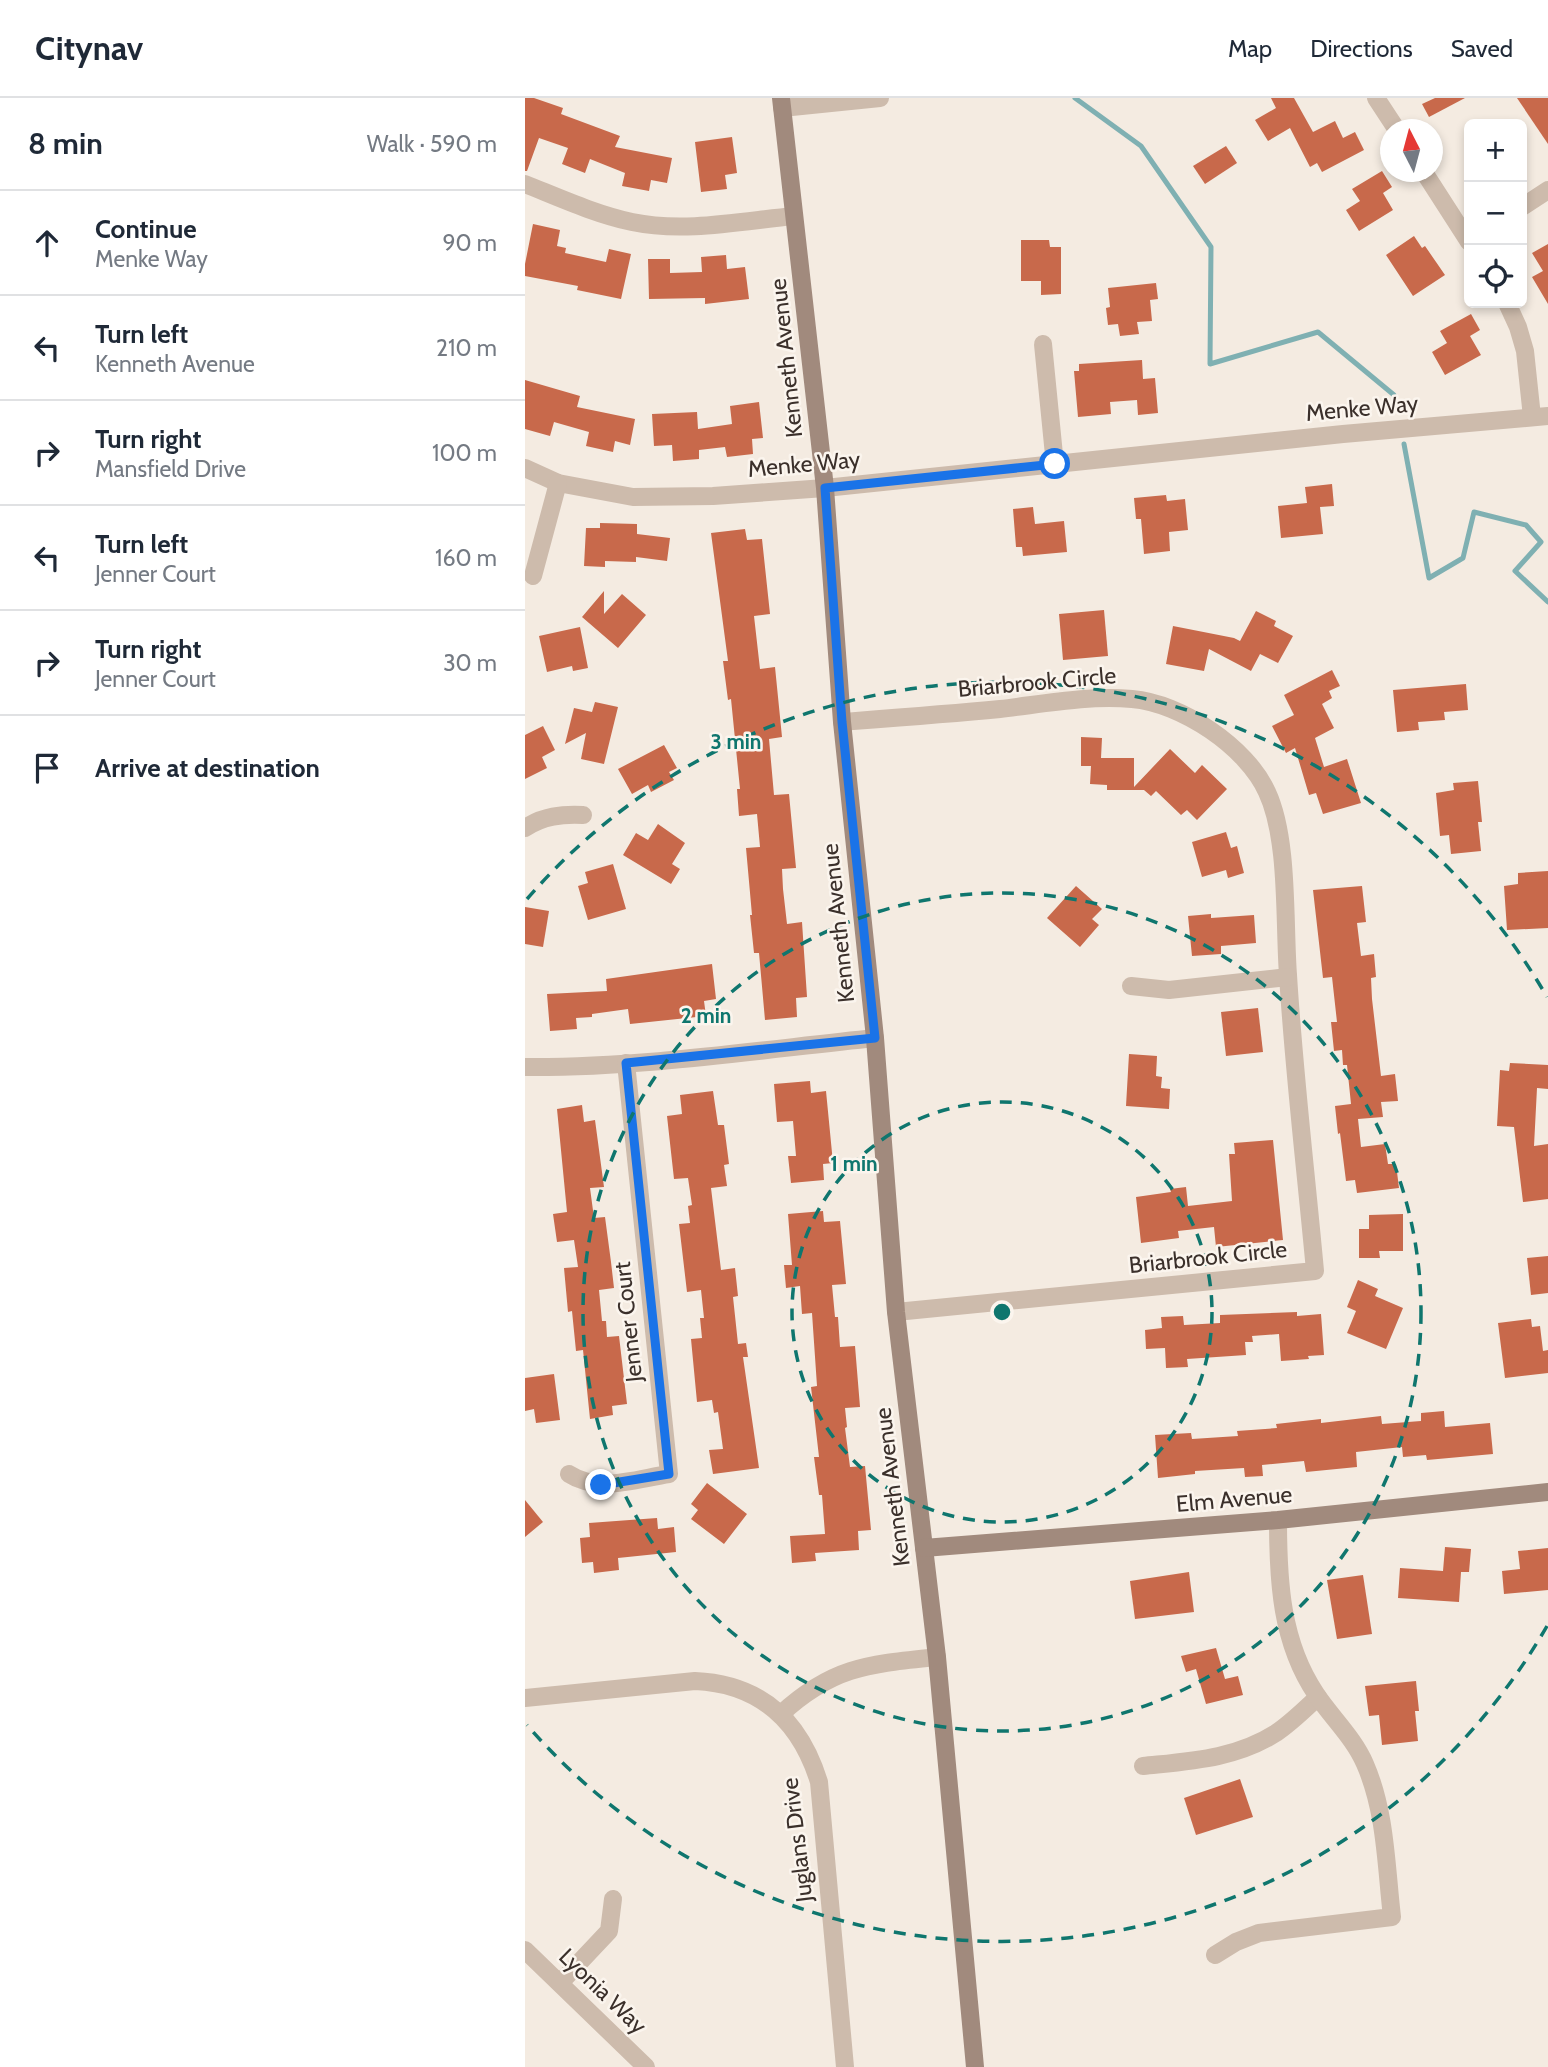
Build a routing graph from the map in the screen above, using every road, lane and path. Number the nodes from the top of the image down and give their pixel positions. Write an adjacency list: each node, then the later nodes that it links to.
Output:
1 (880, 98): 3 (street, Kenneth Avenue)
2 (1376, 98): 4 (street)
3 (782, 103): 9 (main road, Kenneth Avenue)
4 (1390, 119)
5 (1430, 182): 10 (street)
6 (525, 184): 9 (street)
7 (1548, 190): 8 (street)
8 (1527, 204)
9 (794, 216): 17 (main road, Kenneth Avenue)
10 (1464, 234)
11 (1509, 308): 13 (street)
12 (1043, 344): 14 (street)
13 (1540, 417): 14 (street, Menke Way)
14 (1055, 464): 17 (street, Menke Way)
15 (525, 468): 16 (street, Menke Way)
16 (558, 483): 17 (street, Menke Way); 18 (street)
17 (825, 488): 19 (main road, Kenneth Avenue)
18 (533, 576)
19 (842, 722): 22 (street, Briarbrook Circle); 24 (main road, Kenneth Avenue)
20 (583, 815): 21 (street)
21 (525, 828)
22 (1288, 977): 23 (street); 27 (street, Briarbrook Circle)
23 (1131, 986)
24 (875, 1038): 25 (street); 27 (main road, Kenneth Avenue)
25 (626, 1063): 26 (street); 28 (street, Jenner Court)
26 (525, 1067)
27 (896, 1312): 31 (main road, Kenneth Avenue)
28 (569, 1474)
29 (1548, 1492): 30 (main road, Elm Avenue)
30 (1279, 1520): 31 (main road, Elm Avenue); 33 (street)
31 (924, 1548): 32 (main road, Kenneth Avenue)
32 (937, 1657): 35 (street); 43 (main road, Kenneth Avenue)
33 (1318, 1697): 36 (street); 39 (street)
34 (525, 1698): 35 (street, Juglans Drive)
35 (781, 1714): 42 (street, Juglans Drive)
36 (1143, 1766)
37 (613, 1899): 40 (street)
38 (525, 1950): 40 (street, Lyonia Way)
39 (1215, 1955)
40 (560, 1983): 41 (street, Lyonia Way)
41 (646, 2067)
42 (845, 2067)
43 (975, 2067)

